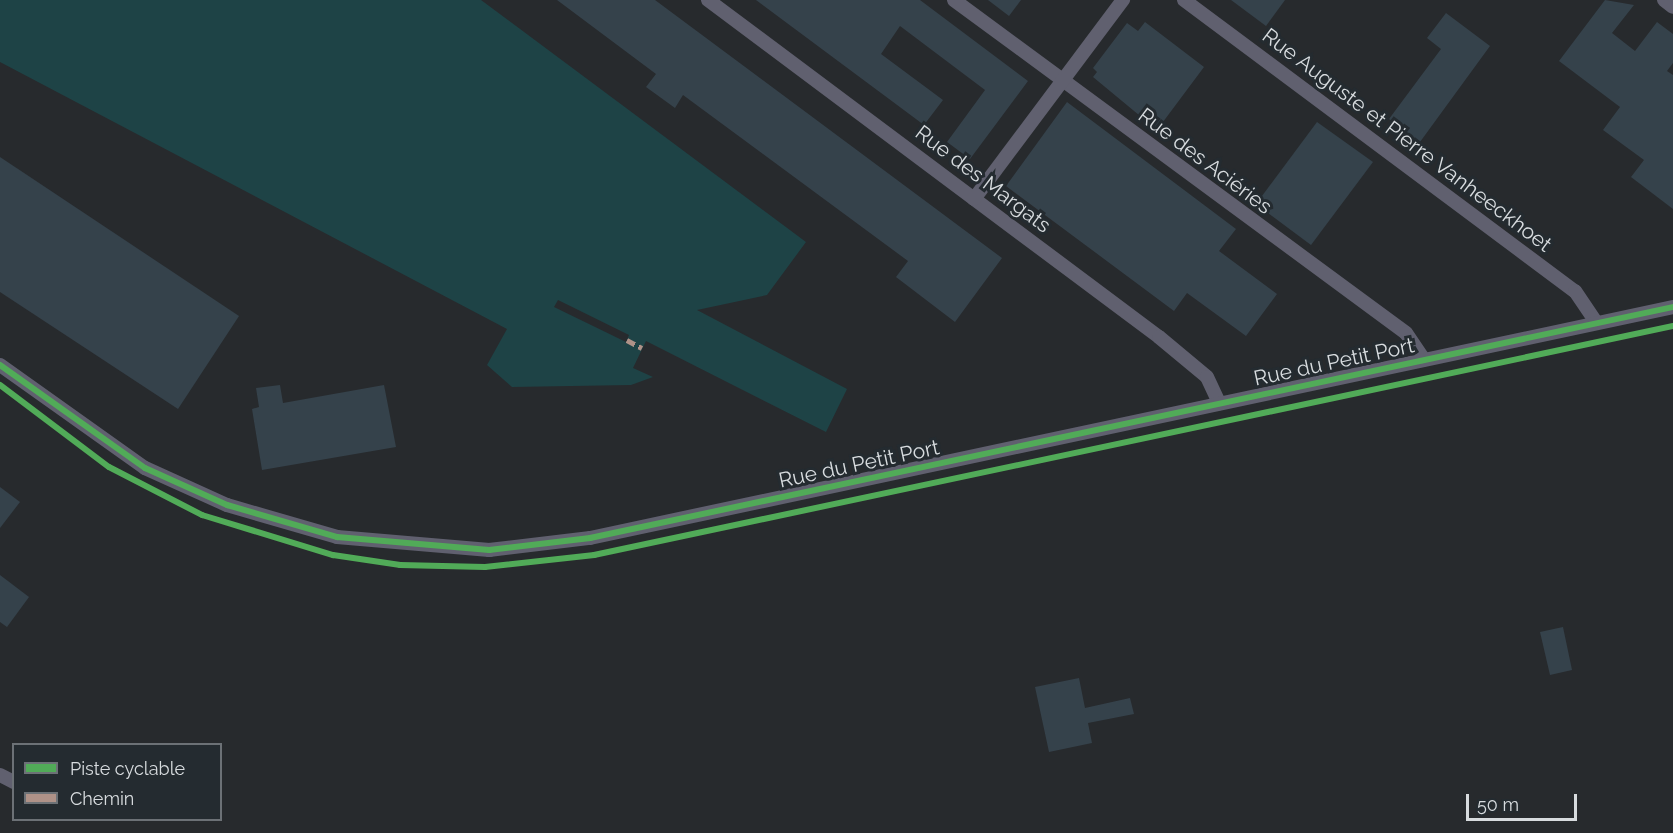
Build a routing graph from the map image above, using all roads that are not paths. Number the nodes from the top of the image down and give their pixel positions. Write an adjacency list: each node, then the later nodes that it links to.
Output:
1 (708, 0): 8 (street, Rue des Margats)
2 (954, 0): 7 (street, Rue des Aciéries)
3 (1123, 0): 7 (street)
4 (1184, 0): 10 (street, Rue Auguste et Pierre Vanheeckhoet)
5 (1664, 0): 6 (street)
6 (1673, 7)
7 (1062, 81): 8 (street); 11 (street, Rue des Aciéries)
8 (974, 199): 13 (street, Rue des Margats)
9 (1673, 307): 10 (street, Rue du Petit Port)
10 (1596, 322): 11 (street, Rue du Petit Port)
11 (1424, 360): 13 (street, Rue du Petit Port)
12 (0, 365): 13 (street, Rue du Petit Port)
13 (1219, 403)

